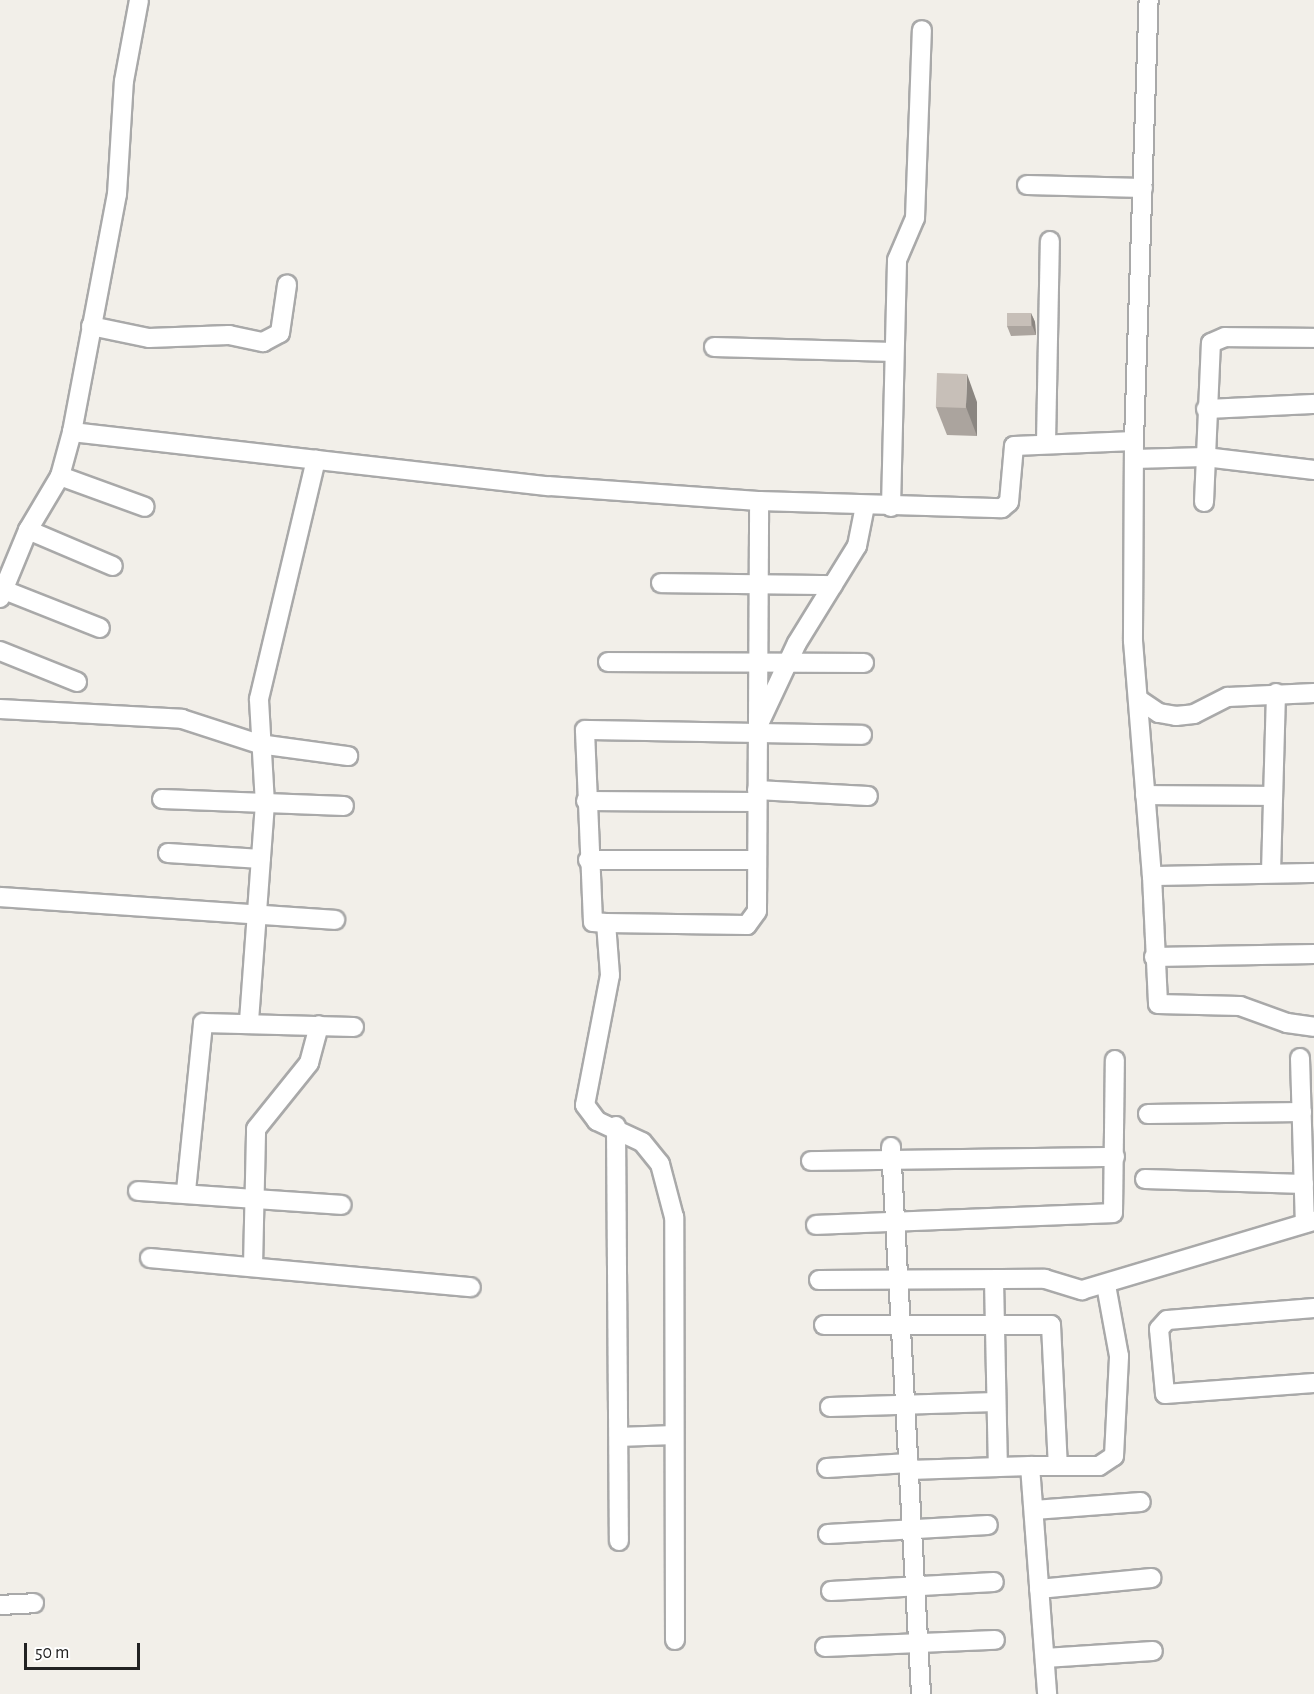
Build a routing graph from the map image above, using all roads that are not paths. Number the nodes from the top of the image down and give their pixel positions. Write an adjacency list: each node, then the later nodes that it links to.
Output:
1 (139, 0): 8 (street)
2 (1149, 0): 5 (street)
3 (922, 30): 11 (street)
4 (1027, 185): 5 (street)
5 (1143, 188): 15 (street)
6 (1050, 241): 16 (street)
7 (287, 285): 8 (street)
8 (91, 326): 14 (street)
9 (1314, 338): 13 (street)
10 (714, 347): 11 (street)
11 (894, 352): 26 (street)
12 (1314, 404): 13 (street)
13 (1206, 409): 17 (street)
14 (72, 432): 19 (street); 21 (street)
15 (1134, 441): 16 (street); 18 (street)
16 (1046, 443): 26 (street)
17 (1205, 457): 18 (street); 20 (street); 23 (street)
18 (1134, 459): 42 (street)
19 (316, 460): 22 (street); 46 (street)
20 (1314, 470)
21 (60, 476): 25 (street); 27 (street)
22 (759, 501): 24 (street); 30 (street)
23 (1204, 502)
24 (865, 506): 26 (street); 31 (street)
25 (145, 507)
26 (891, 507)
27 (28, 530): 28 (street); 32 (street)
28 (114, 566)
29 (661, 584): 30 (street)
30 (758, 584): 31 (street); 36 (street)
31 (833, 585): 37 (street)
32 (2, 594): 33 (street)
33 (100, 628)
34 (0, 651): 39 (street)
35 (608, 662): 36 (street)
36 (757, 663): 37 (street); 44 (street)
37 (788, 663): 38 (street); 44 (street)
38 (864, 663)
39 (77, 682)
40 (1276, 693): 41 (street); 42 (street); 51 (street)
41 (1314, 693)
42 (1138, 699): 48 (street)
43 (0, 709): 46 (street)
44 (757, 730): 45 (street); 49 (street); 53 (street)
45 (862, 735)
46 (259, 744): 47 (street); 54 (street)
47 (348, 756)
48 (1145, 795): 51 (street); 62 (street)
49 (757, 796): 50 (street); 53 (street); 59 (street)
50 (868, 796)
51 (1273, 796): 60 (street)
52 (162, 799): 54 (street)
53 (586, 801): 58 (street)
54 (265, 804): 55 (street); 57 (street)
55 (344, 806)
56 (168, 853): 57 (street)
57 (261, 859): 64 (street)
58 (588, 860): 59 (street); 66 (street)
59 (757, 860): 66 (street)
60 (1271, 872): 61 (street); 62 (street)
61 (1314, 873)
62 (1152, 876): 68 (street)
63 (0, 897): 64 (street)
64 (258, 916): 65 (street); 69 (street)
65 (335, 920)
66 (606, 923): 77 (street)
67 (1314, 954): 68 (street)
68 (1154, 957): 72 (street)
69 (249, 1021): 70 (street); 84 (street)
70 (319, 1025): 71 (street); 85 (street)
71 (354, 1027)
72 (1314, 1027)
73 (1300, 1058): 75 (street)
74 (1115, 1060): 79 (street)
75 (1302, 1112): 76 (street); 82 (street)
76 (1148, 1114)
77 (616, 1126): 105 (street); 106 (street)
78 (891, 1155): 79 (street); 80 (street); 88 (street)
79 (1115, 1157): 88 (street)
80 (811, 1161)
81 (1145, 1179): 82 (street)
82 (1304, 1184): 87 (street)
83 (138, 1191): 84 (street)
84 (186, 1191): 85 (street)
85 (252, 1195): 86 (street); 91 (street)
86 (342, 1204)
87 (1310, 1222): 95 (street)
88 (895, 1224): 89 (street); 94 (street)
89 (816, 1225)
90 (150, 1258): 91 (street)
91 (253, 1266): 96 (street)
92 (819, 1280): 94 (street)
93 (994, 1280): 94 (street); 95 (street); 98 (street)
94 (899, 1282): 100 (street)
95 (1106, 1285): 108 (street)
96 (471, 1287)
97 (1314, 1308): 101 (street)
98 (994, 1324): 100 (street); 102 (street); 108 (street)
99 (824, 1325): 100 (street)
100 (901, 1327): 103 (street)
101 (1314, 1383)
102 (996, 1402): 103 (street); 110 (street)
103 (906, 1403): 104 (street); 109 (street)
104 (830, 1407)
105 (674, 1435): 106 (street); 125 (street)
106 (619, 1437): 117 (street)
107 (1030, 1466): 108 (street); 110 (street); 113 (street)
108 (1058, 1466)
109 (909, 1467): 110 (street); 111 (street); 115 (street)
110 (998, 1467)
111 (827, 1468)
112 (1141, 1502): 113 (street)
113 (1034, 1510): 121 (street)
114 (988, 1525): 115 (street)
115 (912, 1530): 116 (street); 120 (street)
116 (828, 1534)
117 (620, 1541)
118 (1150, 1578): 121 (street)
119 (993, 1582): 120 (street)
120 (915, 1586): 122 (street); 127 (street)
121 (1040, 1588): 130 (street)
122 (831, 1591)
123 (34, 1603): 124 (street)
124 (0, 1605)
125 (675, 1640)
126 (995, 1640): 127 (street)
127 (919, 1644): 128 (street); 131 (street)
128 (825, 1647)
129 (1153, 1651): 130 (street)
130 (1045, 1659): 132 (street)
131 (921, 1694)
132 (1047, 1694)

